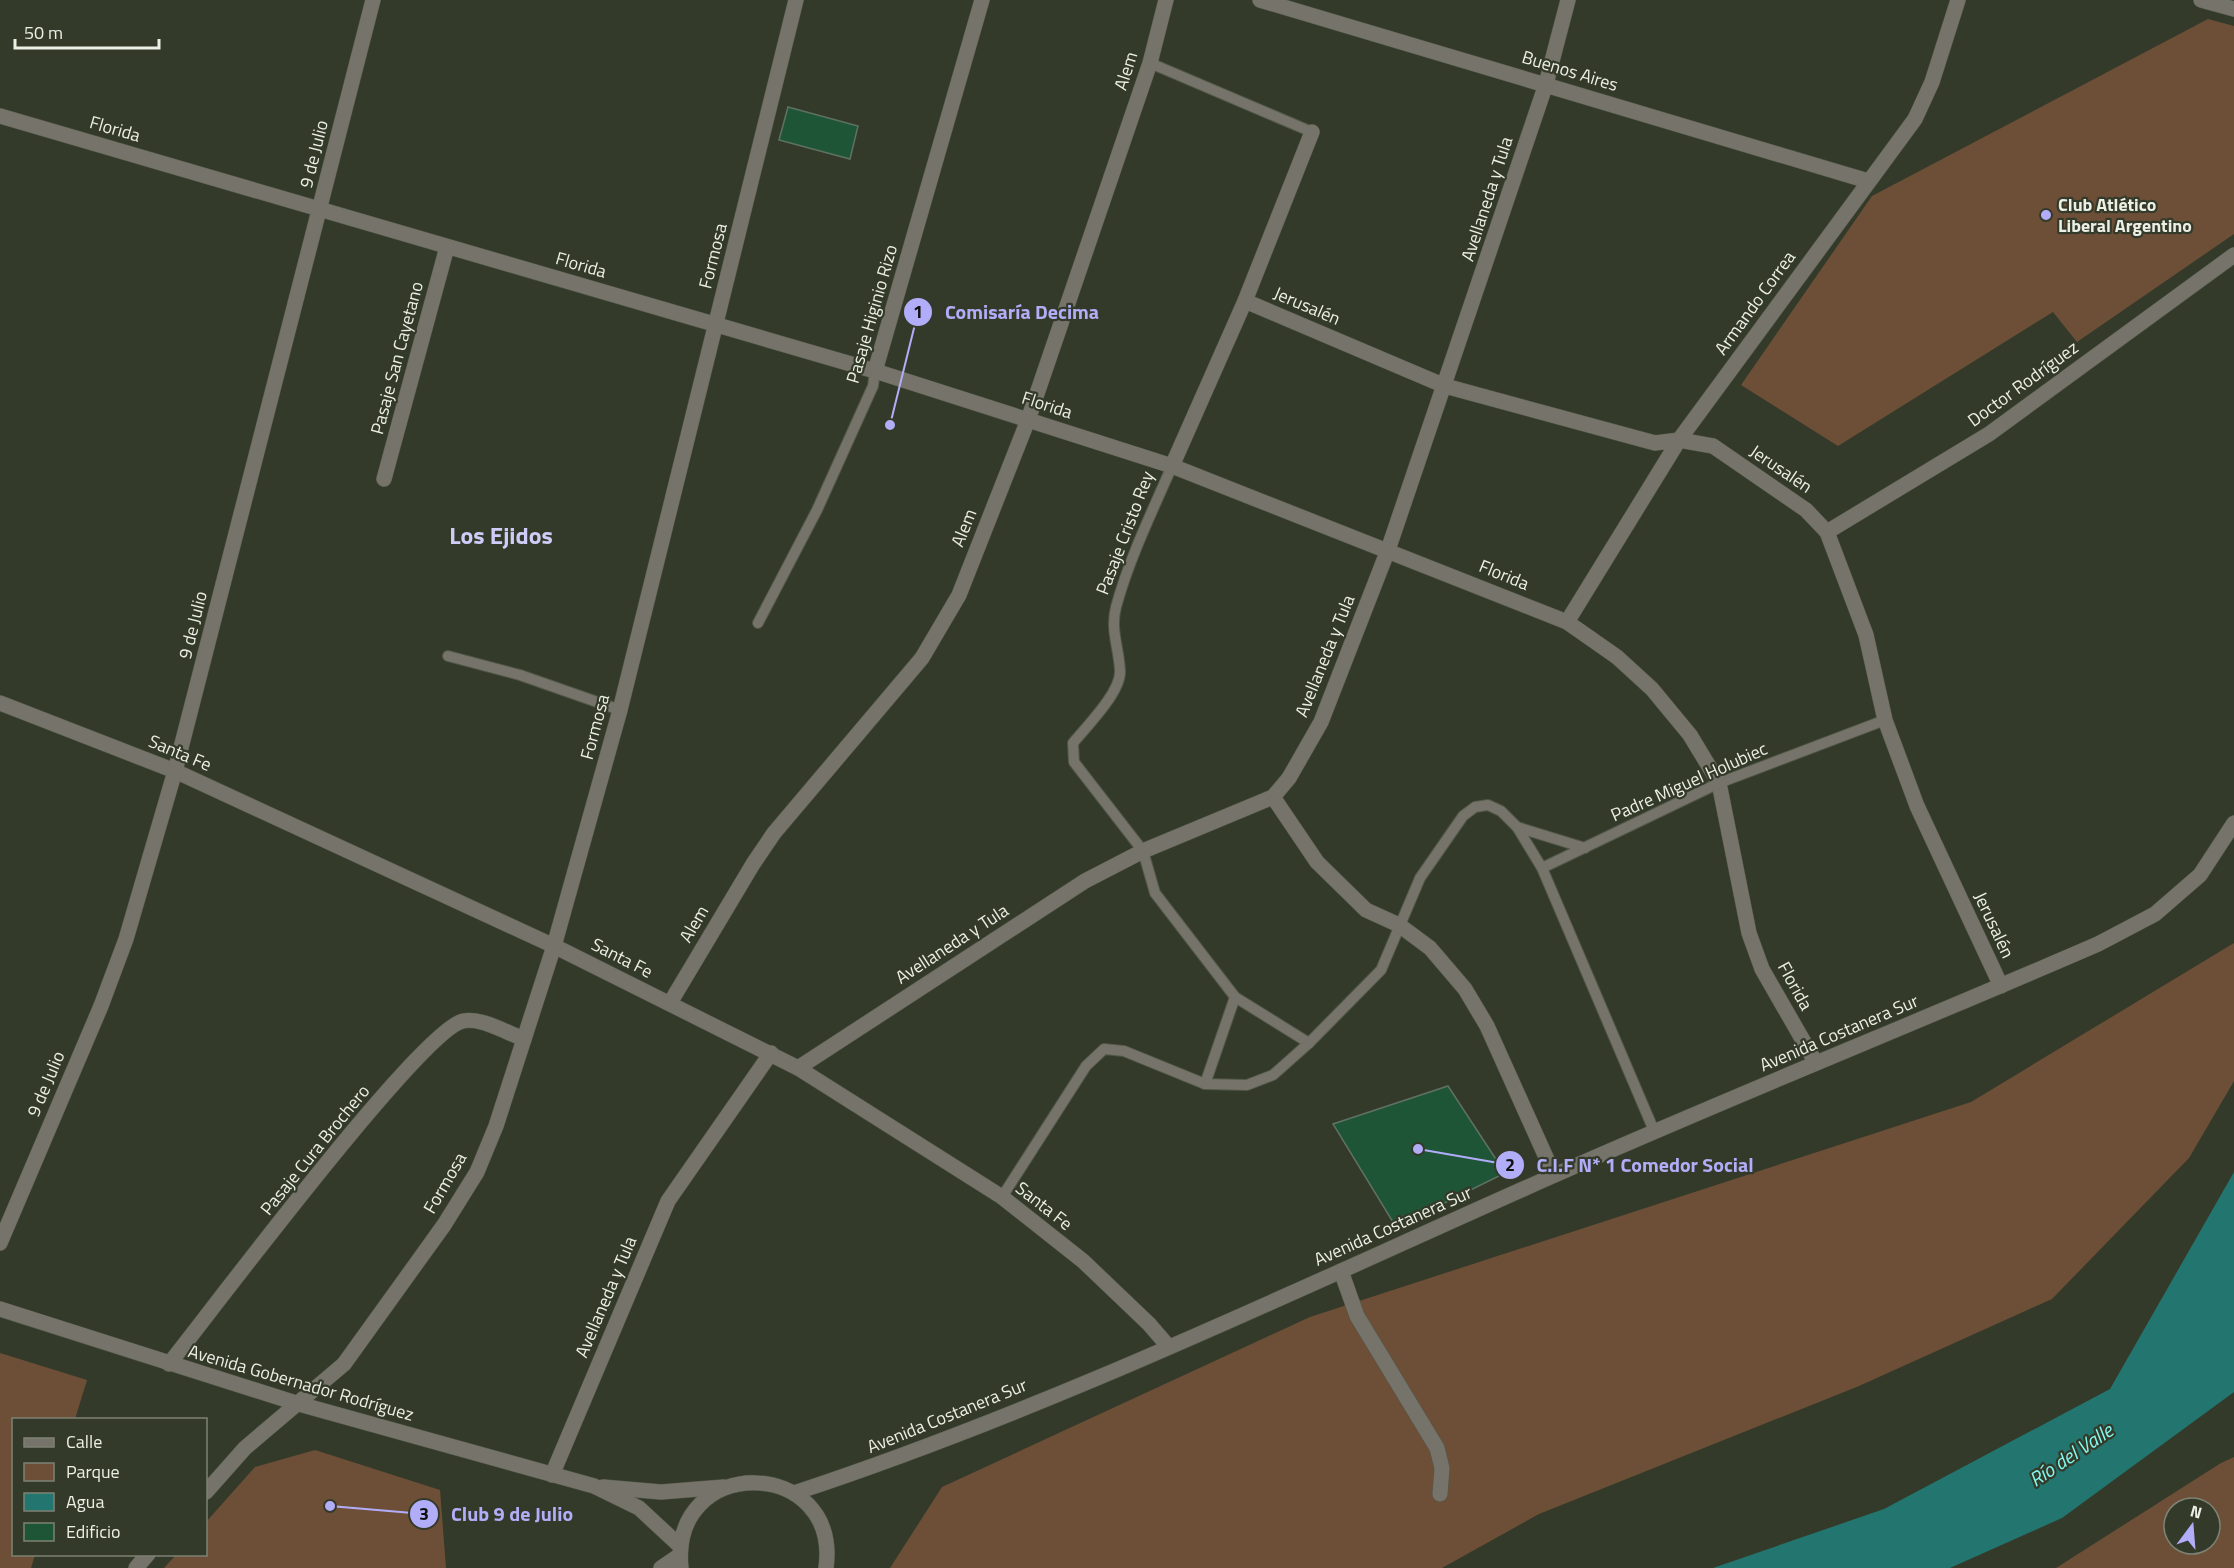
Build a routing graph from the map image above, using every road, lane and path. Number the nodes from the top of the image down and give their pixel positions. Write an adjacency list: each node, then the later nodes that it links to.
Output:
1 (373, 0): 15 (street, 9 de Julio)
2 (796, 0): 19 (street, Formosa)
3 (982, 0): 20 (street, Pasaje Higinio Rizo)
4 (1166, 0): 10 (street, Alem)
5 (1260, 0): 11 (street, Buenos Aires)
6 (1568, 0): 11 (street, Avellaneda y Tula)
7 (1958, 0): 14 (street, Armando Correa)
8 (2201, 0): 9 (street)
9 (2234, 9)
10 (1150, 63): 13 (lane, Pasaje Cristo Rey); 22 (street, Alem)
11 (1546, 84): 14 (street, Buenos Aires); 21 (street, Avellaneda y Tula)
12 (0, 116): 15 (street, Florida)
13 (1312, 132): 18 (street, Pasaje Cristo Rey)
14 (1868, 181): 23 (street, Armando Correa)
15 (321, 209): 16 (street, Florida); 34 (street, 9 de Julio)
16 (447, 247): 19 (street, Florida); 25 (street, Pasaje San Cayetano)
17 (2234, 255): 26 (street, Doctor Rodríguez)
18 (1245, 301): 21 (street, Jerusalén); 24 (street, Pasaje Cristo Rey)
19 (716, 324): 20 (street, Florida); 32 (street, Formosa)
20 (875, 371): 22 (street, Florida); 29 (lane, Pasaje Higinio Rizo)
21 (1445, 386): 23 (street, Jerusalén); 27 (street, Avellaneda y Tula)
22 (1028, 420): 24 (street, Florida); 46 (street, Alem)
23 (1679, 440): 26 (street, Jerusalén); 28 (street, Armando Correa)
24 (1172, 466): 27 (street, Florida); 40 (lane, Pasaje Cristo Rey)
25 (384, 480)
26 (1827, 532): 33 (street, Jerusalén)
27 (1388, 550): 28 (street, Florida); 36 (street, Avellaneda y Tula)
28 (1567, 622): 35 (street, Florida)
29 (758, 623)
30 (448, 656): 32 (lane)
31 (0, 703): 34 (street, Santa Fe)
32 (620, 710): 43 (street, Formosa)
33 (1885, 720): 35 (lane, Padre Miguel Holubiec); 44 (street, Jerusalén)
34 (176, 771): 43 (street, Santa Fe); 56 (street, 9 de Julio)
35 (1719, 783): 39 (lane, Padre Miguel Holubiec); 50 (street, Florida)
36 (1273, 797): 40 (street, Avellaneda y Tula); 42 (street)
37 (2234, 824): 44 (street, Avenida Costanera Sur)
38 (1517, 827): 39 (lane); 41 (lane); 42 (lane)
39 (1585, 848): 41 (lane, Padre Miguel Holubiec)
40 (1143, 851): 45 (lane, Pasaje Cristo Rey); 51 (street, Avellaneda y Tula)
41 (1542, 868): 53 (lane)
42 (1399, 925): 48 (lane); 54 (street)
43 (555, 946): 46 (street, Santa Fe); 47 (street, Formosa)
44 (2001, 986): 50 (street, Avenida Costanera Sur)
45 (1235, 997): 48 (lane, Pasaje Cristo Rey); 52 (lane)
46 (670, 1003): 49 (street, Santa Fe)
47 (524, 1039): 60 (street, Pasaje Cura Brochero); 61 (street, Formosa)
48 (1309, 1043): 52 (lane)
49 (771, 1053): 51 (street, Santa Fe); 62 (street, Avellaneda y Tula)
50 (1816, 1063): 53 (street, Avenida Costanera Sur)
51 (798, 1068): 55 (street, Santa Fe)
52 (1205, 1084): 55 (lane)
53 (1655, 1133): 54 (street, Avenida Costanera Sur)
54 (1554, 1175): 57 (street, Avenida Costanera Sur)
55 (1002, 1197): 59 (street, Santa Fe)
56 (0, 1243)
57 (1341, 1270): 59 (street, Avenida Costanera Sur); 67 (street)
58 (0, 1309): 60 (street, Avenida Gobernador Rodríguez)
59 (1168, 1346): 66 (street, Avenida Costanera Sur)
60 (169, 1364): 61 (street, Avenida Gobernador Rodríguez)
61 (299, 1404): 62 (street, Avenida Gobernador Rodríguez); 65 (street, Formosa)
62 (552, 1475): 63 (street, Avenida Gobernador Rodríguez)
63 (594, 1486): 64 (street, Avenida Gobernador Rodríguez); 69 (street, Avenida Gobernador Rodríguez)
64 (724, 1487): 66 (street, Avenida Gobernador Rodríguez); 69 (street)
65 (207, 1491)
66 (794, 1493): 72 (street)
67 (1440, 1494)
68 (146, 1556): 70 (street)
69 (680, 1557): 71 (street)
70 (136, 1568)
71 (661, 1568)
72 (826, 1568)

